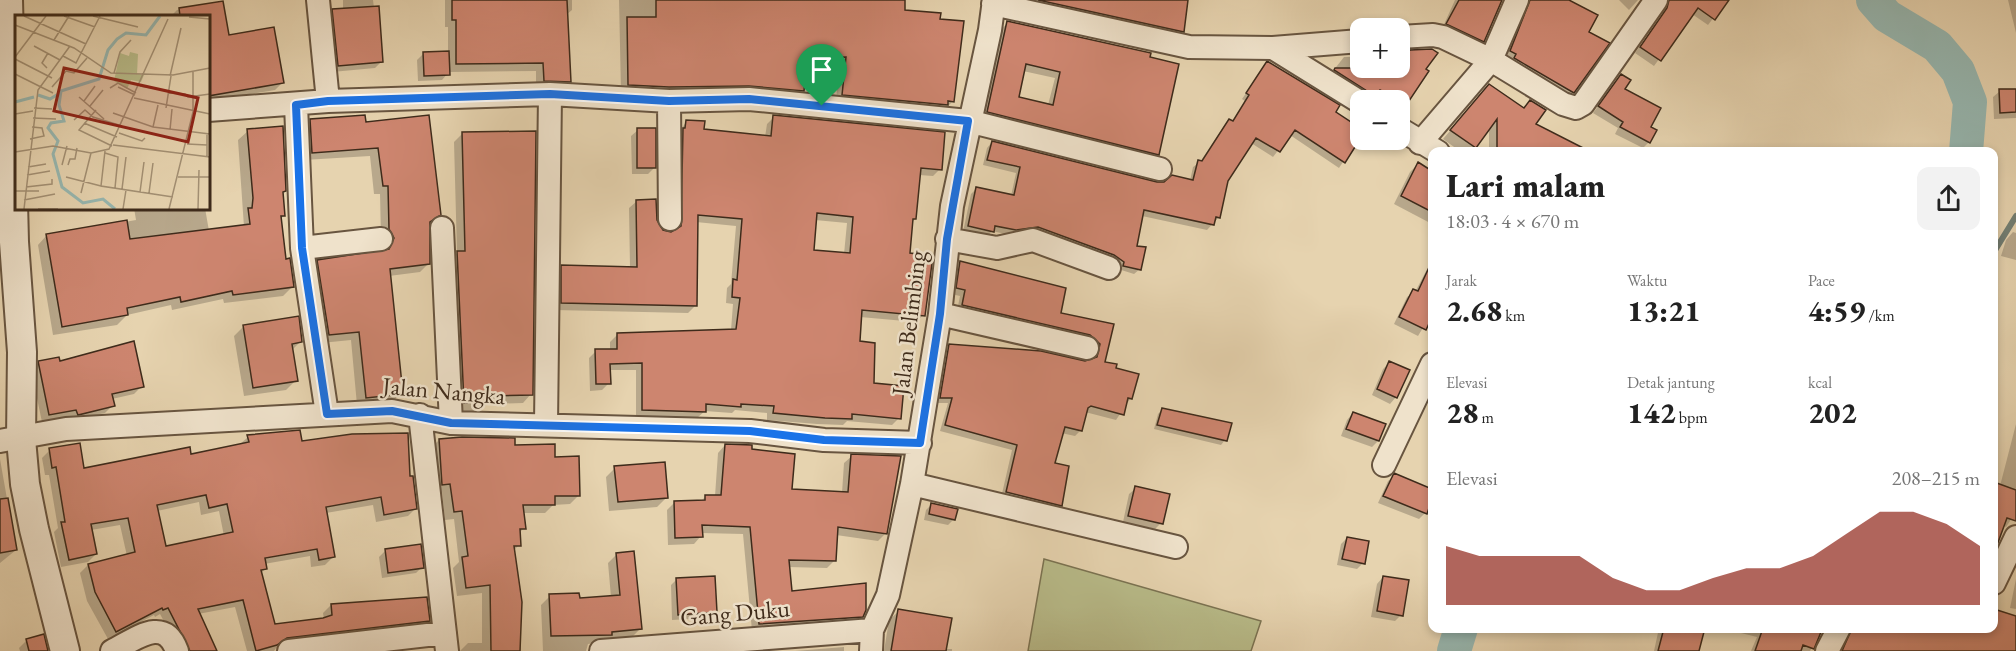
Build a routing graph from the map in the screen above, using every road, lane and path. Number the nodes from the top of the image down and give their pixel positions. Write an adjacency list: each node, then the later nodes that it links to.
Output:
1 (8, 0): 17 (street)
2 (318, 0): 12 (street)
3 (1517, 0): 9 (street)
4 (1656, 0): 9 (street)
5 (993, 2): 8 (street); 16 (street, Jalan Belimbing)
6 (1410, 36): 9 (street)
7 (1350, 42): 8 (street)
8 (1273, 48): 11 (street)
9 (1491, 60): 19 (street)
10 (550, 94): 12 (street); 13 (street); 33 (street)
11 (1350, 96)
12 (328, 101): 14 (street)
13 (669, 101): 16 (street); 21 (street)
14 (296, 105): 15 (street); 25 (street)
15 (210, 110)
16 (968, 121): 20 (street); 24 (street, Jalan Belimbing)
17 (10, 125): 34 (street)
18 (1410, 135): 19 (street)
19 (1429, 147)
20 (1160, 169)
21 (670, 219)
22 (442, 228): 32 (street)
23 (381, 239): 25 (street)
24 (947, 239): 26 (street); 27 (street, Jalan Belimbing)
25 (302, 248): 30 (street)
26 (1109, 268)
27 (940, 314): 28 (street); 35 (street, Jalan Belimbing)
28 (1088, 348)
29 (1428, 372): 36 (street)
30 (327, 414): 31 (street, Jalan Nangka); 34 (street, Jalan Nangka)
31 (420, 415): 32 (street, Jalan Nangka); 43 (street)
32 (451, 423): 33 (street, Jalan Nangka)
33 (546, 424): 35 (street, Jalan Nangka)
34 (10, 440): 44 (street)
35 (920, 443): 37 (street, Jalan Belimbing)
36 (1384, 465)
37 (912, 484): 39 (street); 42 (street, Jalan Belimbing)
38 (2016, 537): 40 (street)
39 (1176, 547)
40 (1998, 574)
41 (1836, 633): 49 (street)
42 (872, 641): 48 (street, Gang Duku)
43 (446, 642): 47 (street)
44 (65, 651)
45 (112, 651): 46 (street)
46 (177, 651)
47 (289, 651)
48 (601, 651)
49 (1827, 651)

